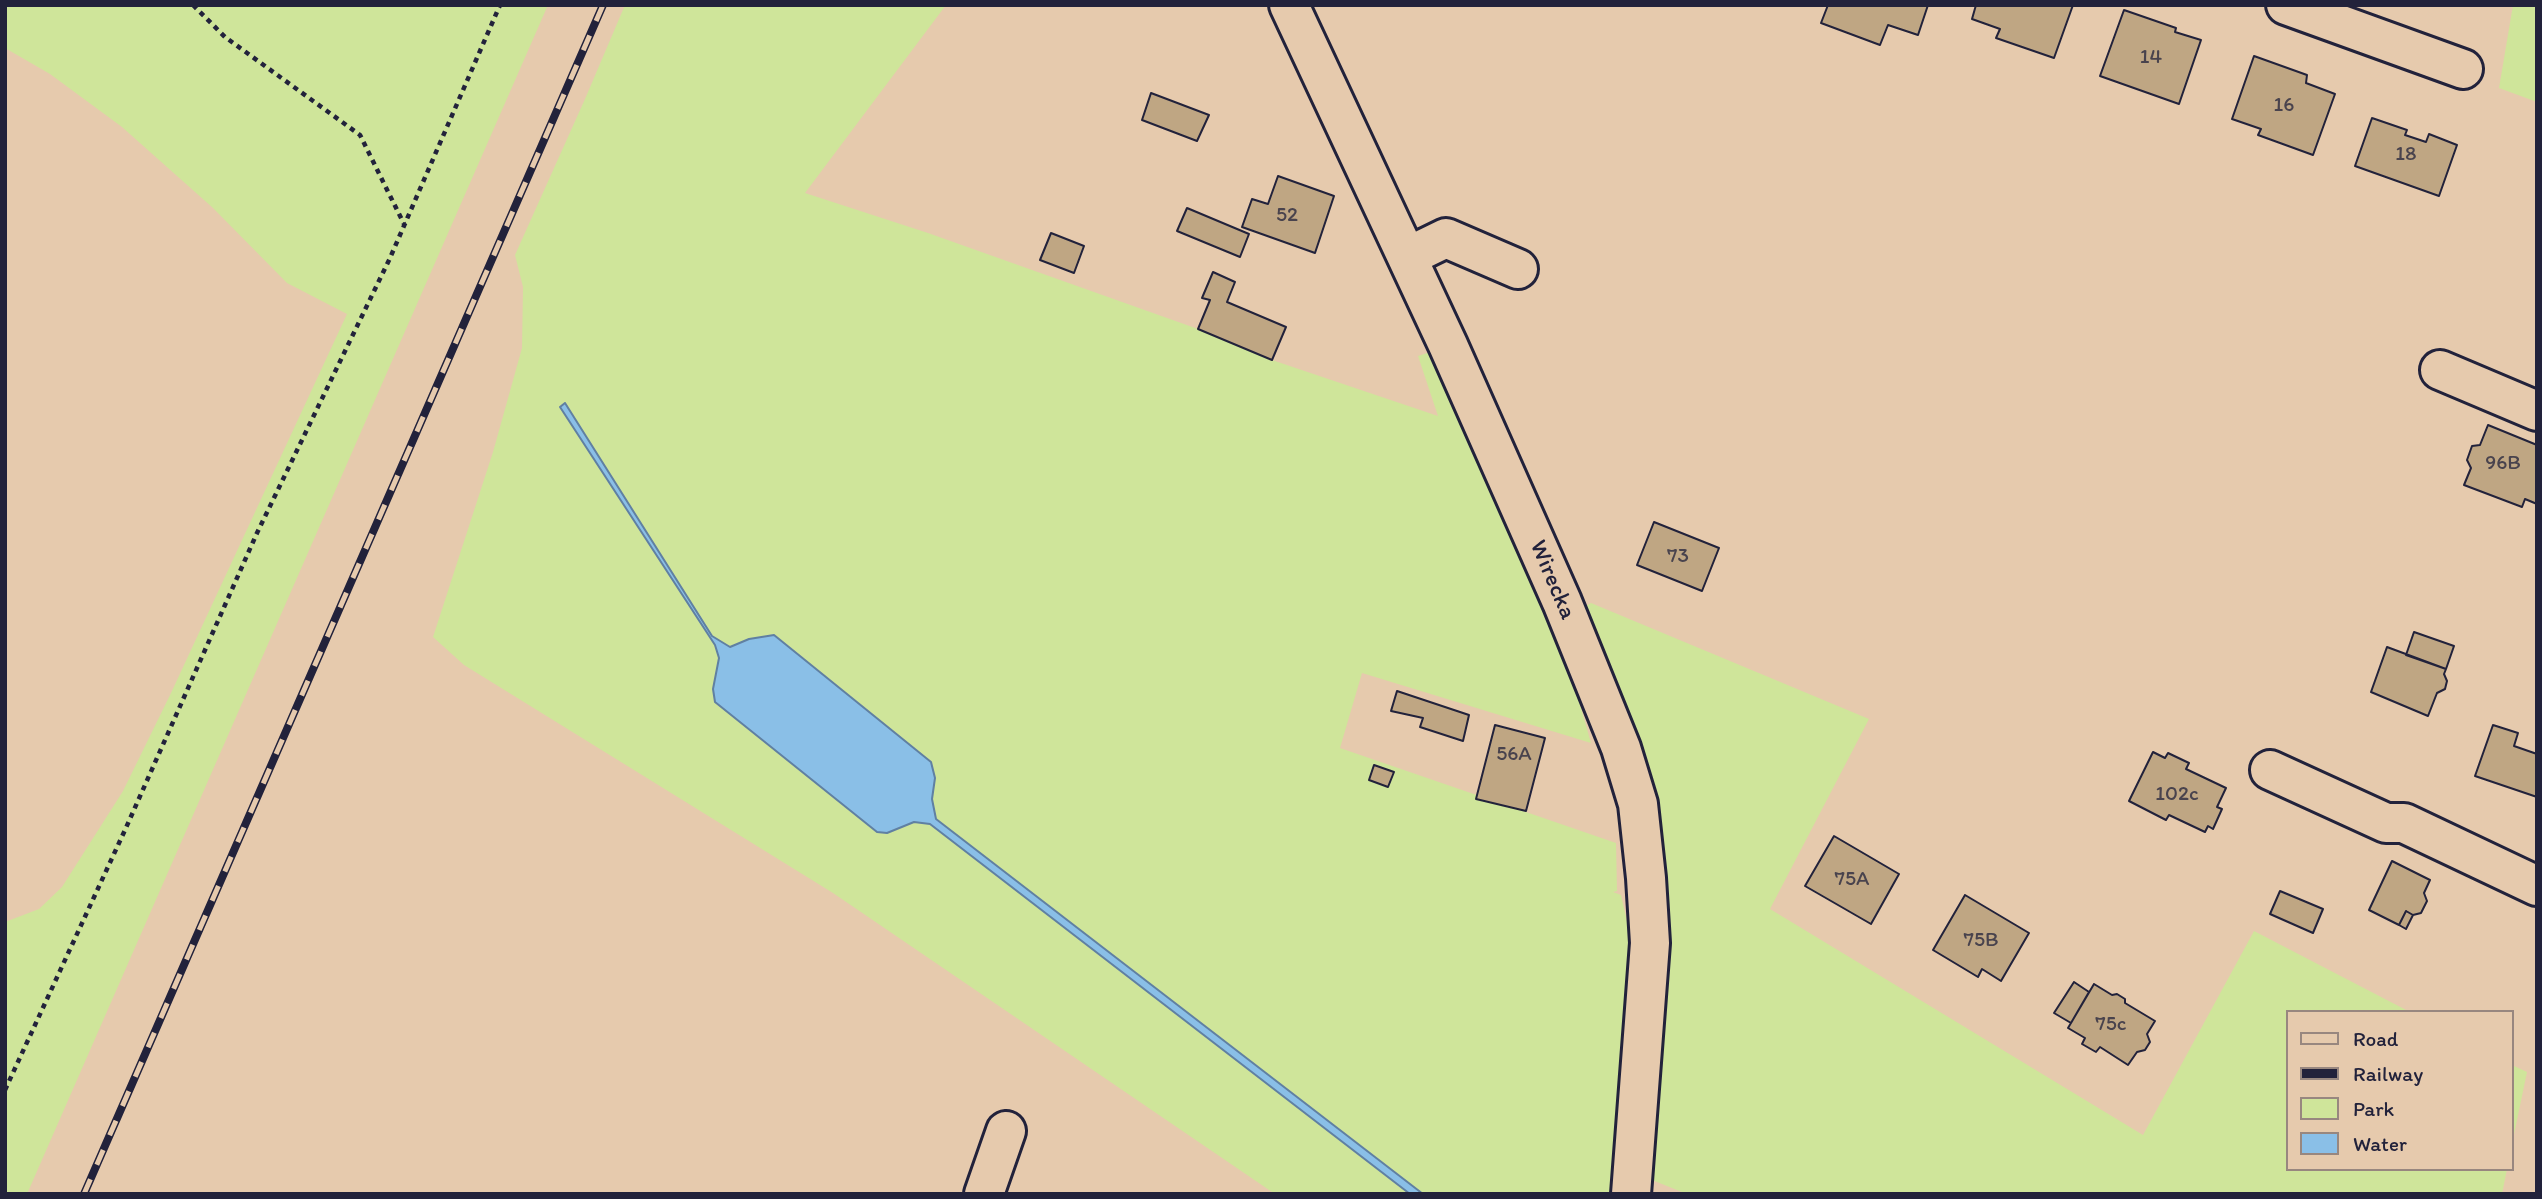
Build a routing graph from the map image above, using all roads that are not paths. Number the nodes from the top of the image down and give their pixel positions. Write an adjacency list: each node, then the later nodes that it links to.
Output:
1 (1289, 5): 4 (street, Wirecka)
2 (2286, 5): 3 (street)
3 (2463, 69)
4 (1407, 257): 5 (street); 12 (street, Wirecka)
5 (1518, 269)
6 (2440, 369): 7 (street)
7 (2537, 411)
8 (2270, 770): 9 (street)
9 (2537, 887)
10 (1006, 1131): 11 (street)
11 (984, 1194)
12 (1631, 1194)

